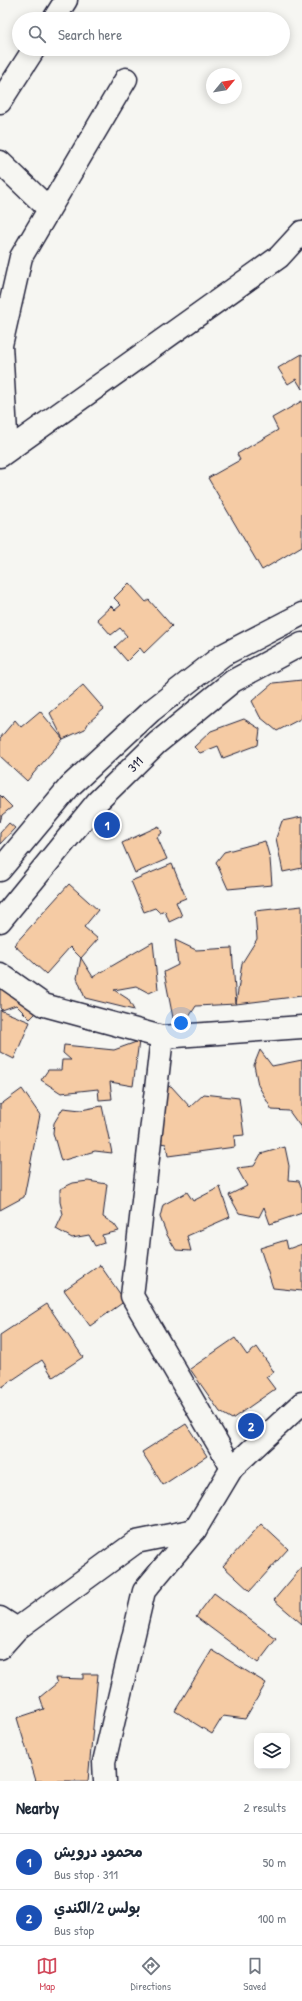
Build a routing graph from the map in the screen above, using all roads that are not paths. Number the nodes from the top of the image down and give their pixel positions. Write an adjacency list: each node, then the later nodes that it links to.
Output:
1 (66, 0): 2 (street)
2 (58, 12)
3 (30, 56): 5 (street)
4 (126, 79): 7 (street)
5 (0, 102)
6 (0, 162): 7 (street)
7 (49, 209): 9 (street)
8 (302, 232): 9 (street)
9 (3, 454)
10 (302, 614): 12 (street)
11 (302, 644): 13 (street, 311)
12 (0, 870)
13 (0, 921)
14 (0, 974): 16 (street)
15 (302, 1027): 16 (street)
16 (162, 1037): 18 (street)
17 (302, 1403): 18 (street)
18 (232, 1468): 19 (street)
19 (195, 1530): 20 (street); 22 (street)
20 (8, 1624): 21 (street)
21 (0, 1648)
22 (105, 1781)

